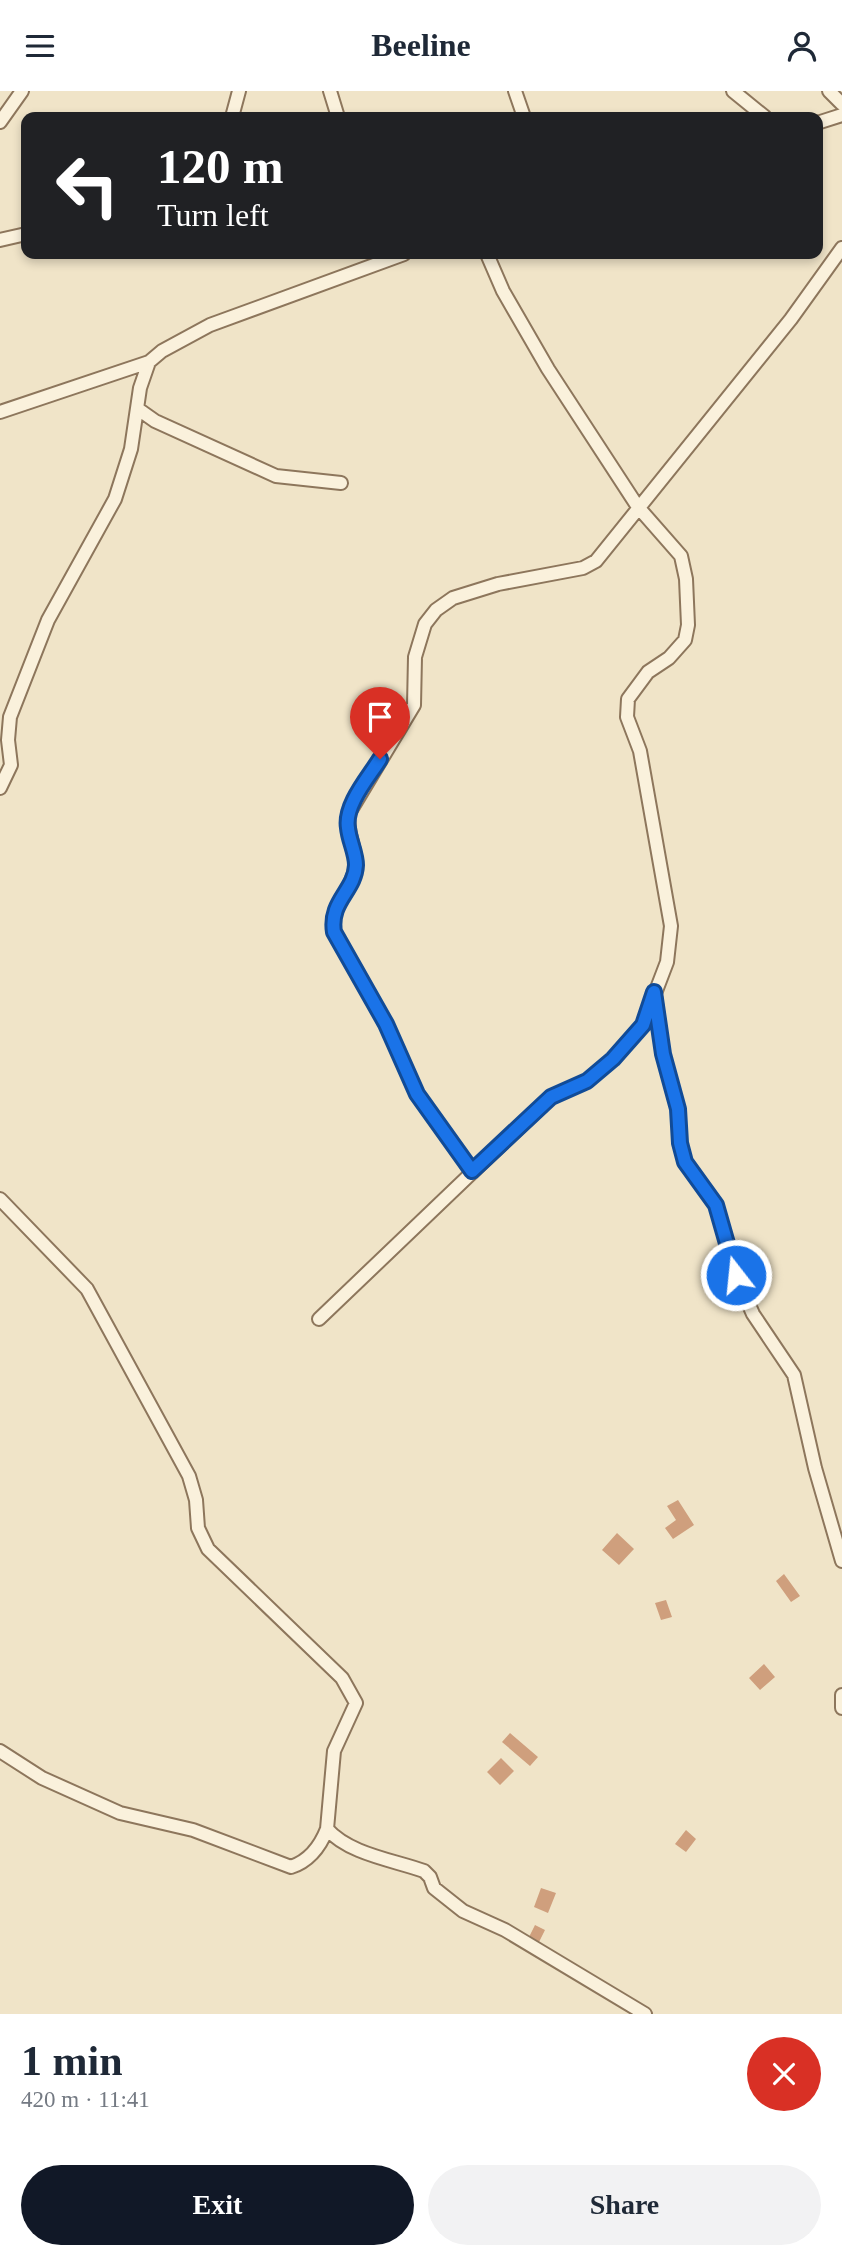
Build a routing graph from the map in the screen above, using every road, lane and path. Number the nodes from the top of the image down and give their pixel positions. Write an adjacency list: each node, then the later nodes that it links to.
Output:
1 (22, 91): 14 (street)
2 (239, 91): 8 (street)
3 (330, 91): 9 (street)
4 (515, 91): 10 (street)
5 (733, 91): 11 (street)
6 (829, 91): 7 (street)
7 (842, 104)
8 (233, 112)
9 (336, 112)
10 (522, 112)
11 (759, 112)
12 (842, 115): 13 (street)
13 (823, 121)
14 (0, 123)
15 (21, 235): 16 (street)
16 (0, 240)
17 (842, 248): 24 (street)
18 (390, 259): 20 (street)
19 (489, 259): 24 (street)
20 (149, 362): 21 (street); 22 (street)
21 (138, 409): 23 (street); 25 (street)
22 (0, 412)
23 (341, 483)
24 (638, 507): 26 (street); 27 (street)
25 (0, 788)
26 (654, 992): 27 (street); 30 (street)
27 (472, 1171): 29 (street)
28 (0, 1199): 34 (street)
29 (319, 1319)
30 (842, 1561)
31 (842, 1695): 32 (street)
32 (842, 1707)
33 (0, 1751): 34 (street)
34 (327, 1829): 35 (street)
35 (645, 2014)

